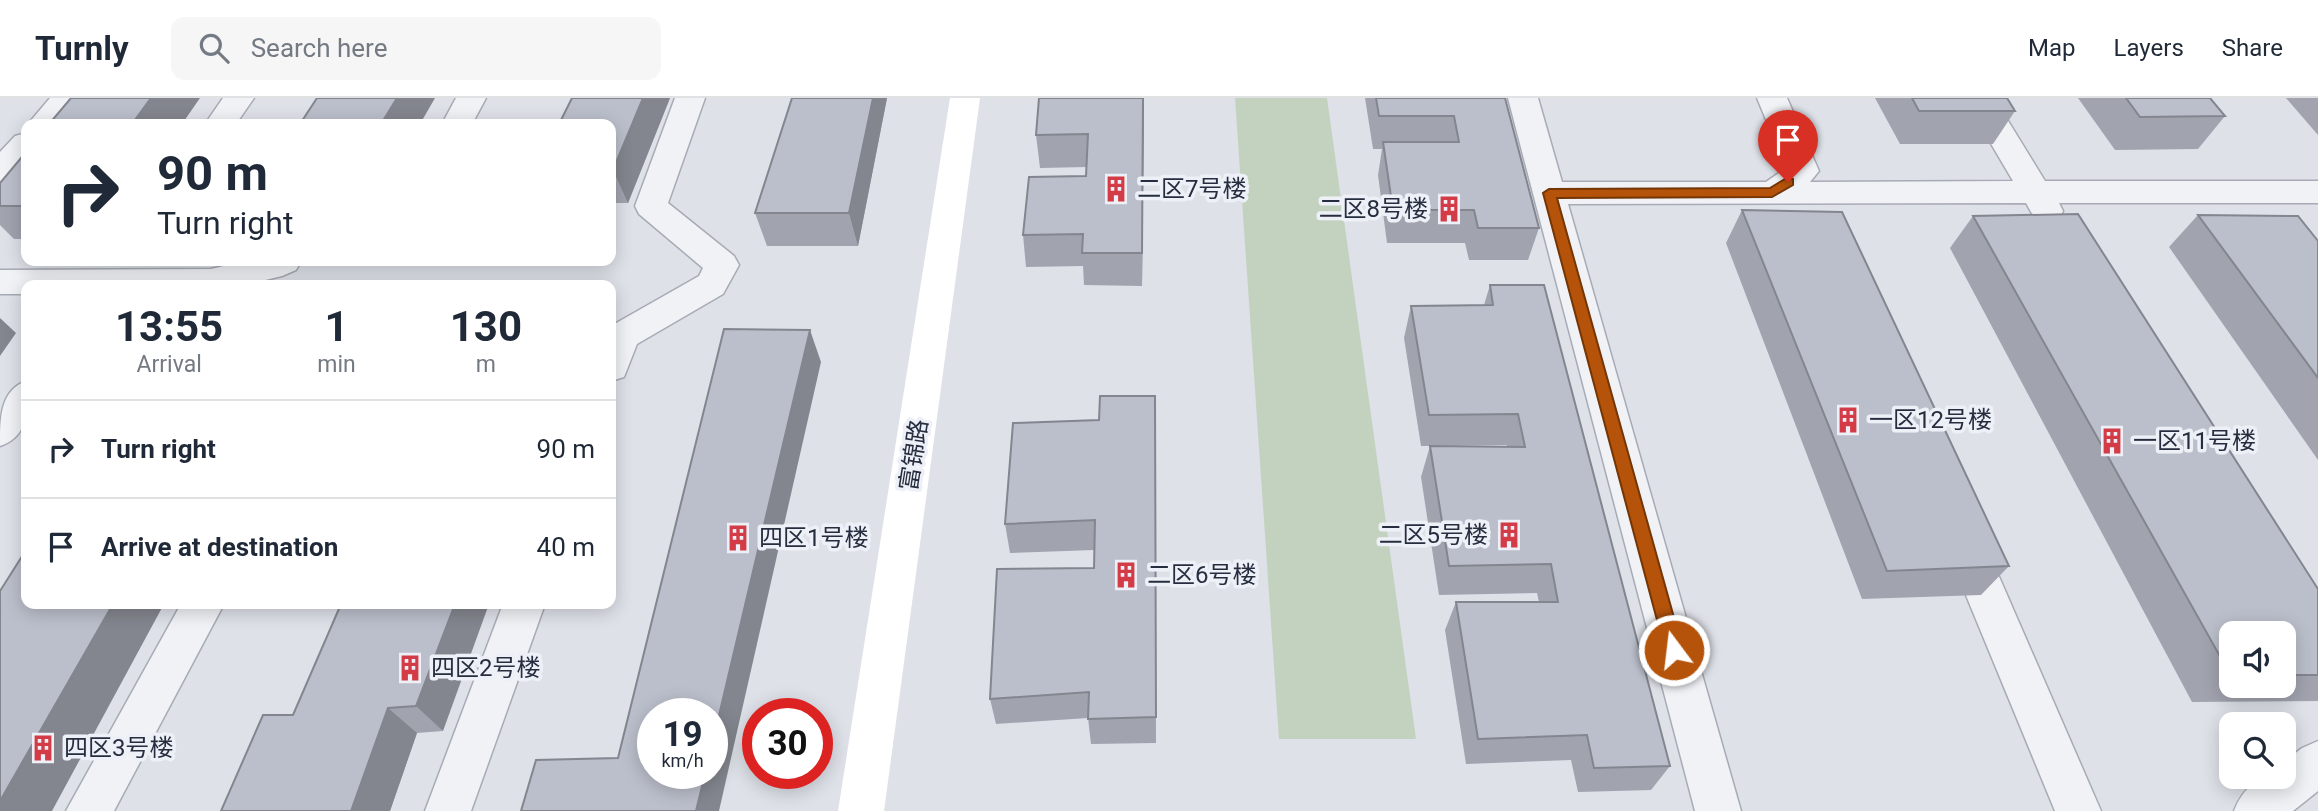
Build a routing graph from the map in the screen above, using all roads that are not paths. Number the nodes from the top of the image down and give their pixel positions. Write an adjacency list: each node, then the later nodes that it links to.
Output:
1 (67, 98): 9 (street)
2 (239, 98): 10 (street)
3 (471, 98): 11 (street)
4 (691, 98): 30 (street)
5 (965, 98): 39 (street, 富锦路)
6 (1523, 98): 17 (street)
7 (1772, 98): 18 (street)
8 (1979, 98): 14 (street)
9 (48, 119)
10 (224, 119)
11 (460, 119)
12 (21, 148): 13 (street)
13 (0, 171)
14 (2036, 192): 15 (street); 19 (street); 22 (street)
15 (2245, 192): 16 (street); 20 (street)
16 (2318, 192)
17 (1549, 193): 18 (street); 40 (street)
18 (1772, 193): 19 (street)
19 (1817, 193): 21 (street)
20 (2270, 223)
21 (1833, 231)
22 (2066, 239)
23 (272, 266): 27 (street)
24 (112, 276): 25 (street); 26 (street)
25 (37, 280)
26 (191, 280)
27 (240, 280)
28 (21, 281): 29 (street)
29 (0, 282)
30 (616, 353)
31 (21, 402): 32 (street)
32 (0, 431)
33 (1953, 515): 41 (street)
34 (199, 609): 37 (street)
35 (522, 609): 38 (street)
36 (2318, 763): 42 (street)
37 (89, 811)
38 (448, 811)
39 (861, 811)
40 (1718, 811)
41 (2078, 811)
42 (2257, 811)

